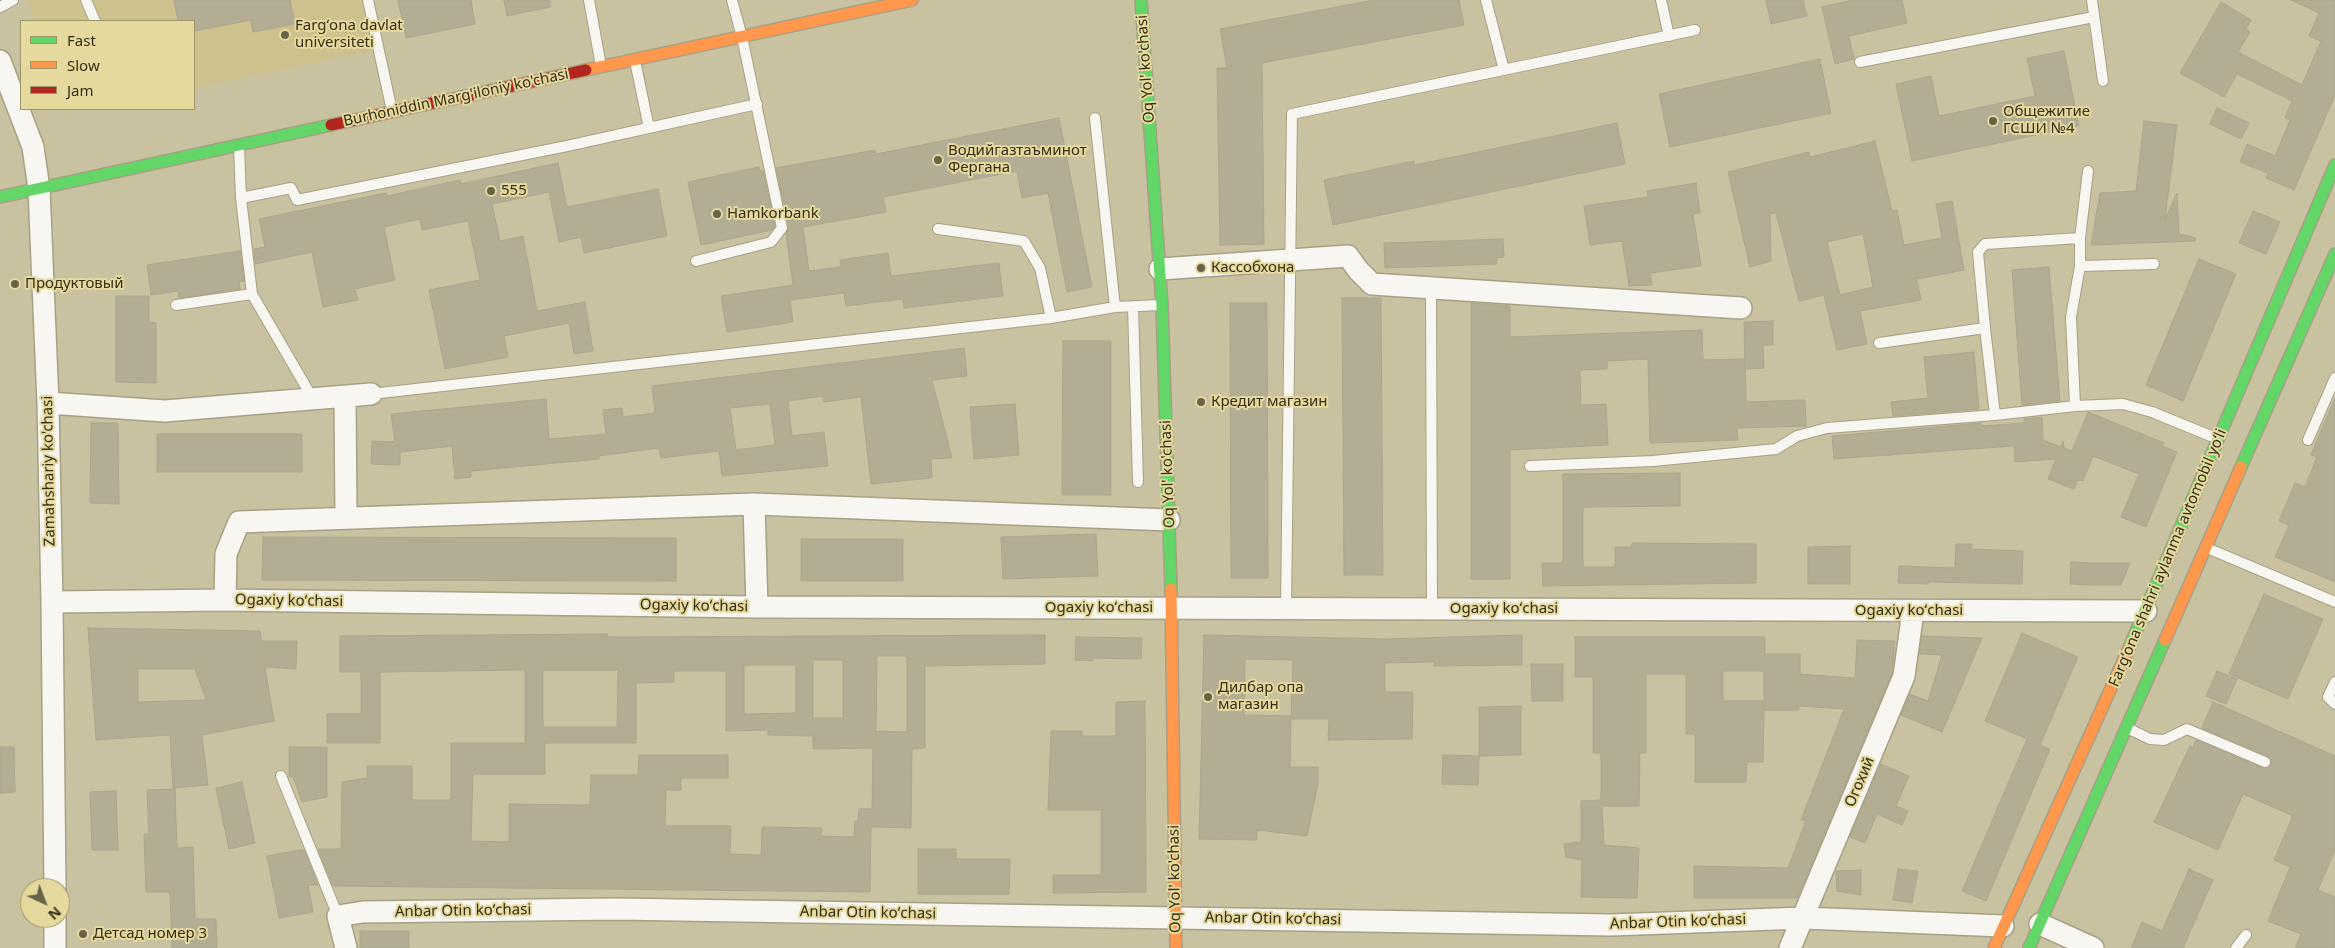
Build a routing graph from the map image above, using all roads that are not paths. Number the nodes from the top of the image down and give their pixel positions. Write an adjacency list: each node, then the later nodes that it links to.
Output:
1 (13, 0): 11 (lane)
2 (86, 0): 13 (lane)
3 (368, 0): 24 (lane)
4 (589, 0): 20 (lane)
5 (732, 0): 16 (lane)
6 (912, 0): 16 (main road, Burhoniddin Marg'iloniy ko'chasi)
7 (1141, 0): 40 (main road, Oq Yol' ko'chasi)
8 (1486, 0): 21 (lane)
9 (1660, 0): 15 (lane)
10 (2092, 0): 12 (lane)
11 (0, 7)
12 (2094, 17): 19 (lane); 22 (lane)
13 (95, 20)
14 (1695, 30): 15 (lane)
15 (1669, 36): 21 (lane)
16 (742, 37): 17 (main road, Burhoniddin Marg'iloniy ko'chasi); 23 (lane)
17 (635, 60): 20 (main road, Burhoniddin Marg'iloniy ko'chasi); 26 (lane)
18 (0, 61): 30 (street, Zamahshariy ko'chasi)
19 (1860, 62)
20 (601, 67): 24 (main road, Burhoniddin Marg'iloniy ko'chasi)
21 (1504, 70): 35 (lane)
22 (2103, 82)
23 (757, 104): 26 (lane); 36 (lane)
24 (392, 112): 27 (main road, Burhoniddin Marg'iloniy ko'chasi)
25 (1095, 118): 46 (lane)
26 (649, 128): 32 (lane)
27 (239, 145): 30 (main road, Burhoniddin Marg'iloniy ko'chasi); 32 (lane)
28 (2335, 165): 58 (main road, Fargʻona shahri aylanma avtomobil yoʻli)
29 (2088, 171): 34 (lane)
30 (40, 189): 31 (main road, Burhoniddin Marg'iloniy ko'chasi); 55 (street, Zamahshariy ko'chasi)
31 (0, 197)
32 (240, 198): 42 (lane)
33 (938, 229): 48 (lane)
34 (2080, 238): 39 (lane); 49 (lane)
35 (1290, 260): 40 (street); 41 (street); 72 (lane)
36 (696, 261)
37 (2334, 261): 65 (main road, Fargʻona shahri aylanma avtomobil yoʻli)
38 (2154, 264): 39 (lane)
39 (2080, 266): 56 (lane)
40 (1160, 268): 44 (main road, Oq Yol' ko'chasi)
41 (1430, 287): 47 (street); 70 (lane)
42 (252, 294): 43 (lane); 54 (lane)
43 (176, 305)
44 (1162, 305): 45 (lane); 64 (main road, Oq Yol' ko'chasi)
45 (1133, 306): 46 (lane); 61 (lane)
46 (1115, 307): 48 (lane)
47 (1741, 308)
48 (1051, 318): 52 (lane)
49 (1985, 328): 50 (lane); 57 (lane)
50 (1879, 343)
51 (2335, 378): 59 (lane)
52 (371, 394): 53 (street)
53 (345, 398): 54 (street); 63 (street)
54 (313, 399): 55 (street)
55 (48, 403): 67 (street, Zamahshariy ko'chasi)
56 (2075, 406): 57 (lane); 58 (lane)
57 (1995, 416): 60 (lane)
58 (2219, 439): 74 (main road, Fargʻona shahri aylanma avtomobil yoʻli)
59 (2308, 440)
60 (1530, 466)
61 (1138, 482)
62 (754, 504): 63 (street); 64 (street); 69 (street)
63 (346, 518): 66 (street)
64 (1169, 520): 71 (main road, Oq Yol' ko'chasi)
65 (2206, 547): 68 (lane); 77 (main road, Fargʻona shahri aylanma avtomobil yoʻli)
66 (225, 600): 67 (street, Ogaxiy koʻchasi); 69 (street, Ogaxiy koʻchasi)
67 (52, 602): 80 (street, Zamahshariy ko'chasi)
68 (2335, 602)
69 (757, 606): 71 (street, Ogaxiy koʻchasi)
70 (1432, 608): 72 (street, Ogaxiy koʻchasi); 73 (street, Ogaxiy koʻchasi)
71 (1172, 609): 72 (street, Ogaxiy koʻchasi); 82 (main road, Oq Yol' ko'chasi)
72 (1286, 609)
73 (1913, 611): 74 (street, Ogaxiy koʻchasi); 83 (street, Огохий)
74 (2146, 611): 85 (main road, Fargʻona shahri aylanma avtomobil yoʻli)
75 (2335, 682): 76 (lane)
76 (2335, 704)
77 (2126, 728): 78 (lane); 84 (main road, Fargʻona shahri aylanma avtomobil yoʻli)
78 (2264, 762)
79 (281, 776): 81 (lane)
80 (55, 878)
81 (338, 916): 82 (street, Anbar Otin koʻchasi); 89 (street)
82 (1176, 917): 83 (street, Anbar Otin koʻchasi); 90 (main road, Oq Yol' ko'chasi)
83 (1804, 918): 85 (street, Anbar Otin koʻchasi); 91 (street, Огохий)
84 (2040, 924): 93 (main road, Fargʻona shahri aylanma avtomobil yoʻli); 94 (street)
85 (2003, 926): 92 (main road, Fargʻona shahri aylanma avtomobil yoʻli)
86 (55, 928): 88 (street)
87 (2246, 935): 95 (lane)
88 (55, 948)
89 (346, 948)
90 (1176, 948)
91 (1790, 948)
92 (1994, 948)
93 (2029, 948)
94 (2093, 948)
95 (2236, 948)

